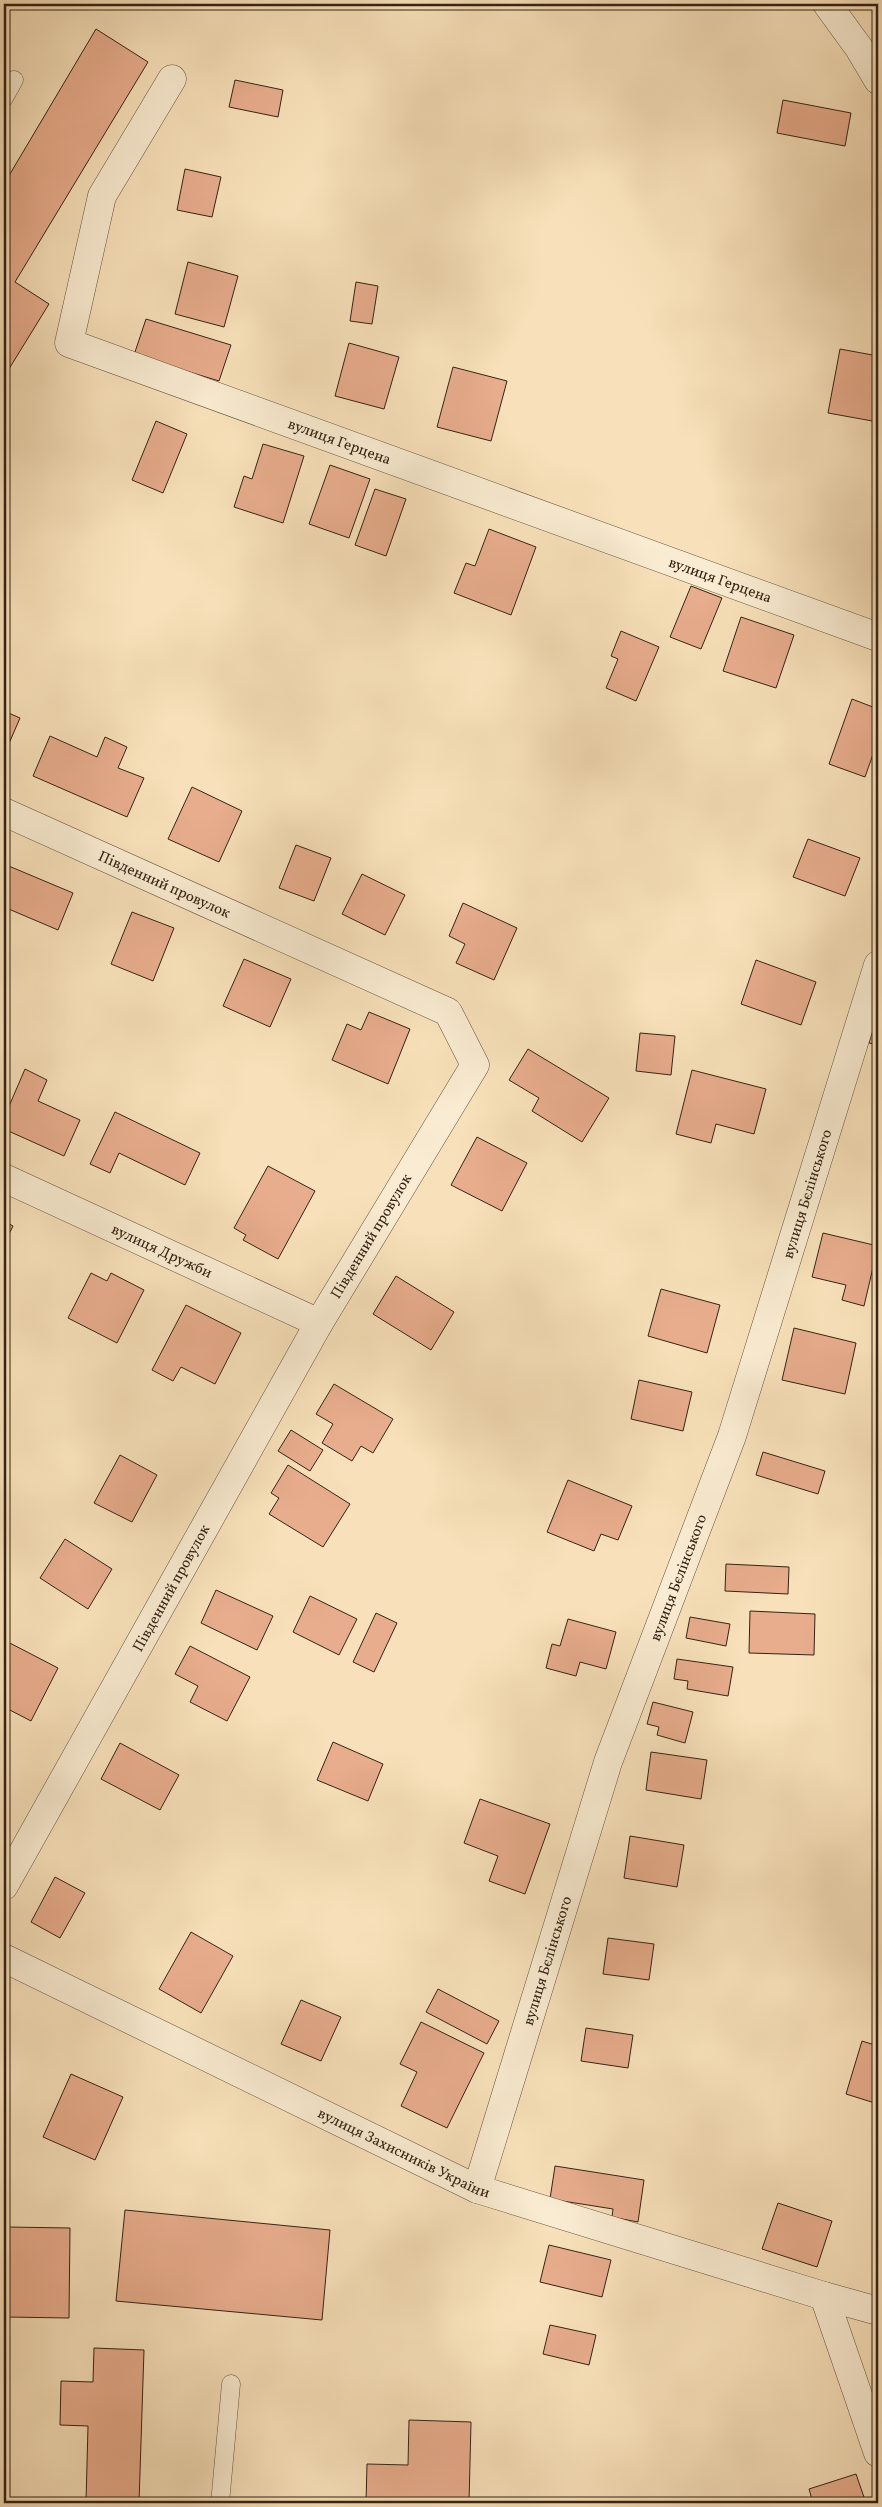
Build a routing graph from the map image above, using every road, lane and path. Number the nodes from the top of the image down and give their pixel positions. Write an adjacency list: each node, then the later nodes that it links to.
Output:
1 (827, 4): 4 (street)
2 (14, 80): 5 (lane)
3 (172, 80): 6 (street, вулиця Герцена)
4 (878, 80)
5 (4, 98)
6 (878, 636)
7 (4, 812): 10 (street, Південний провулок)
8 (878, 965): 13 (street, вулиця Бєлінського)
9 (4, 1178): 10 (street, вулиця Дружби)
10 (319, 1323): 11 (street, Південний провулок)
11 (4, 1886)
12 (4, 1958): 13 (street, вулиця Захисників України)
13 (477, 2189): 14 (street, вулиця Захисників України)
14 (824, 2296): 15 (street, вулиця Захисників України); 18 (street)
15 (878, 2311)
16 (231, 2384): 19 (lane)
17 (878, 2398): 18 (street)
18 (873, 2440)
19 (220, 2503)

